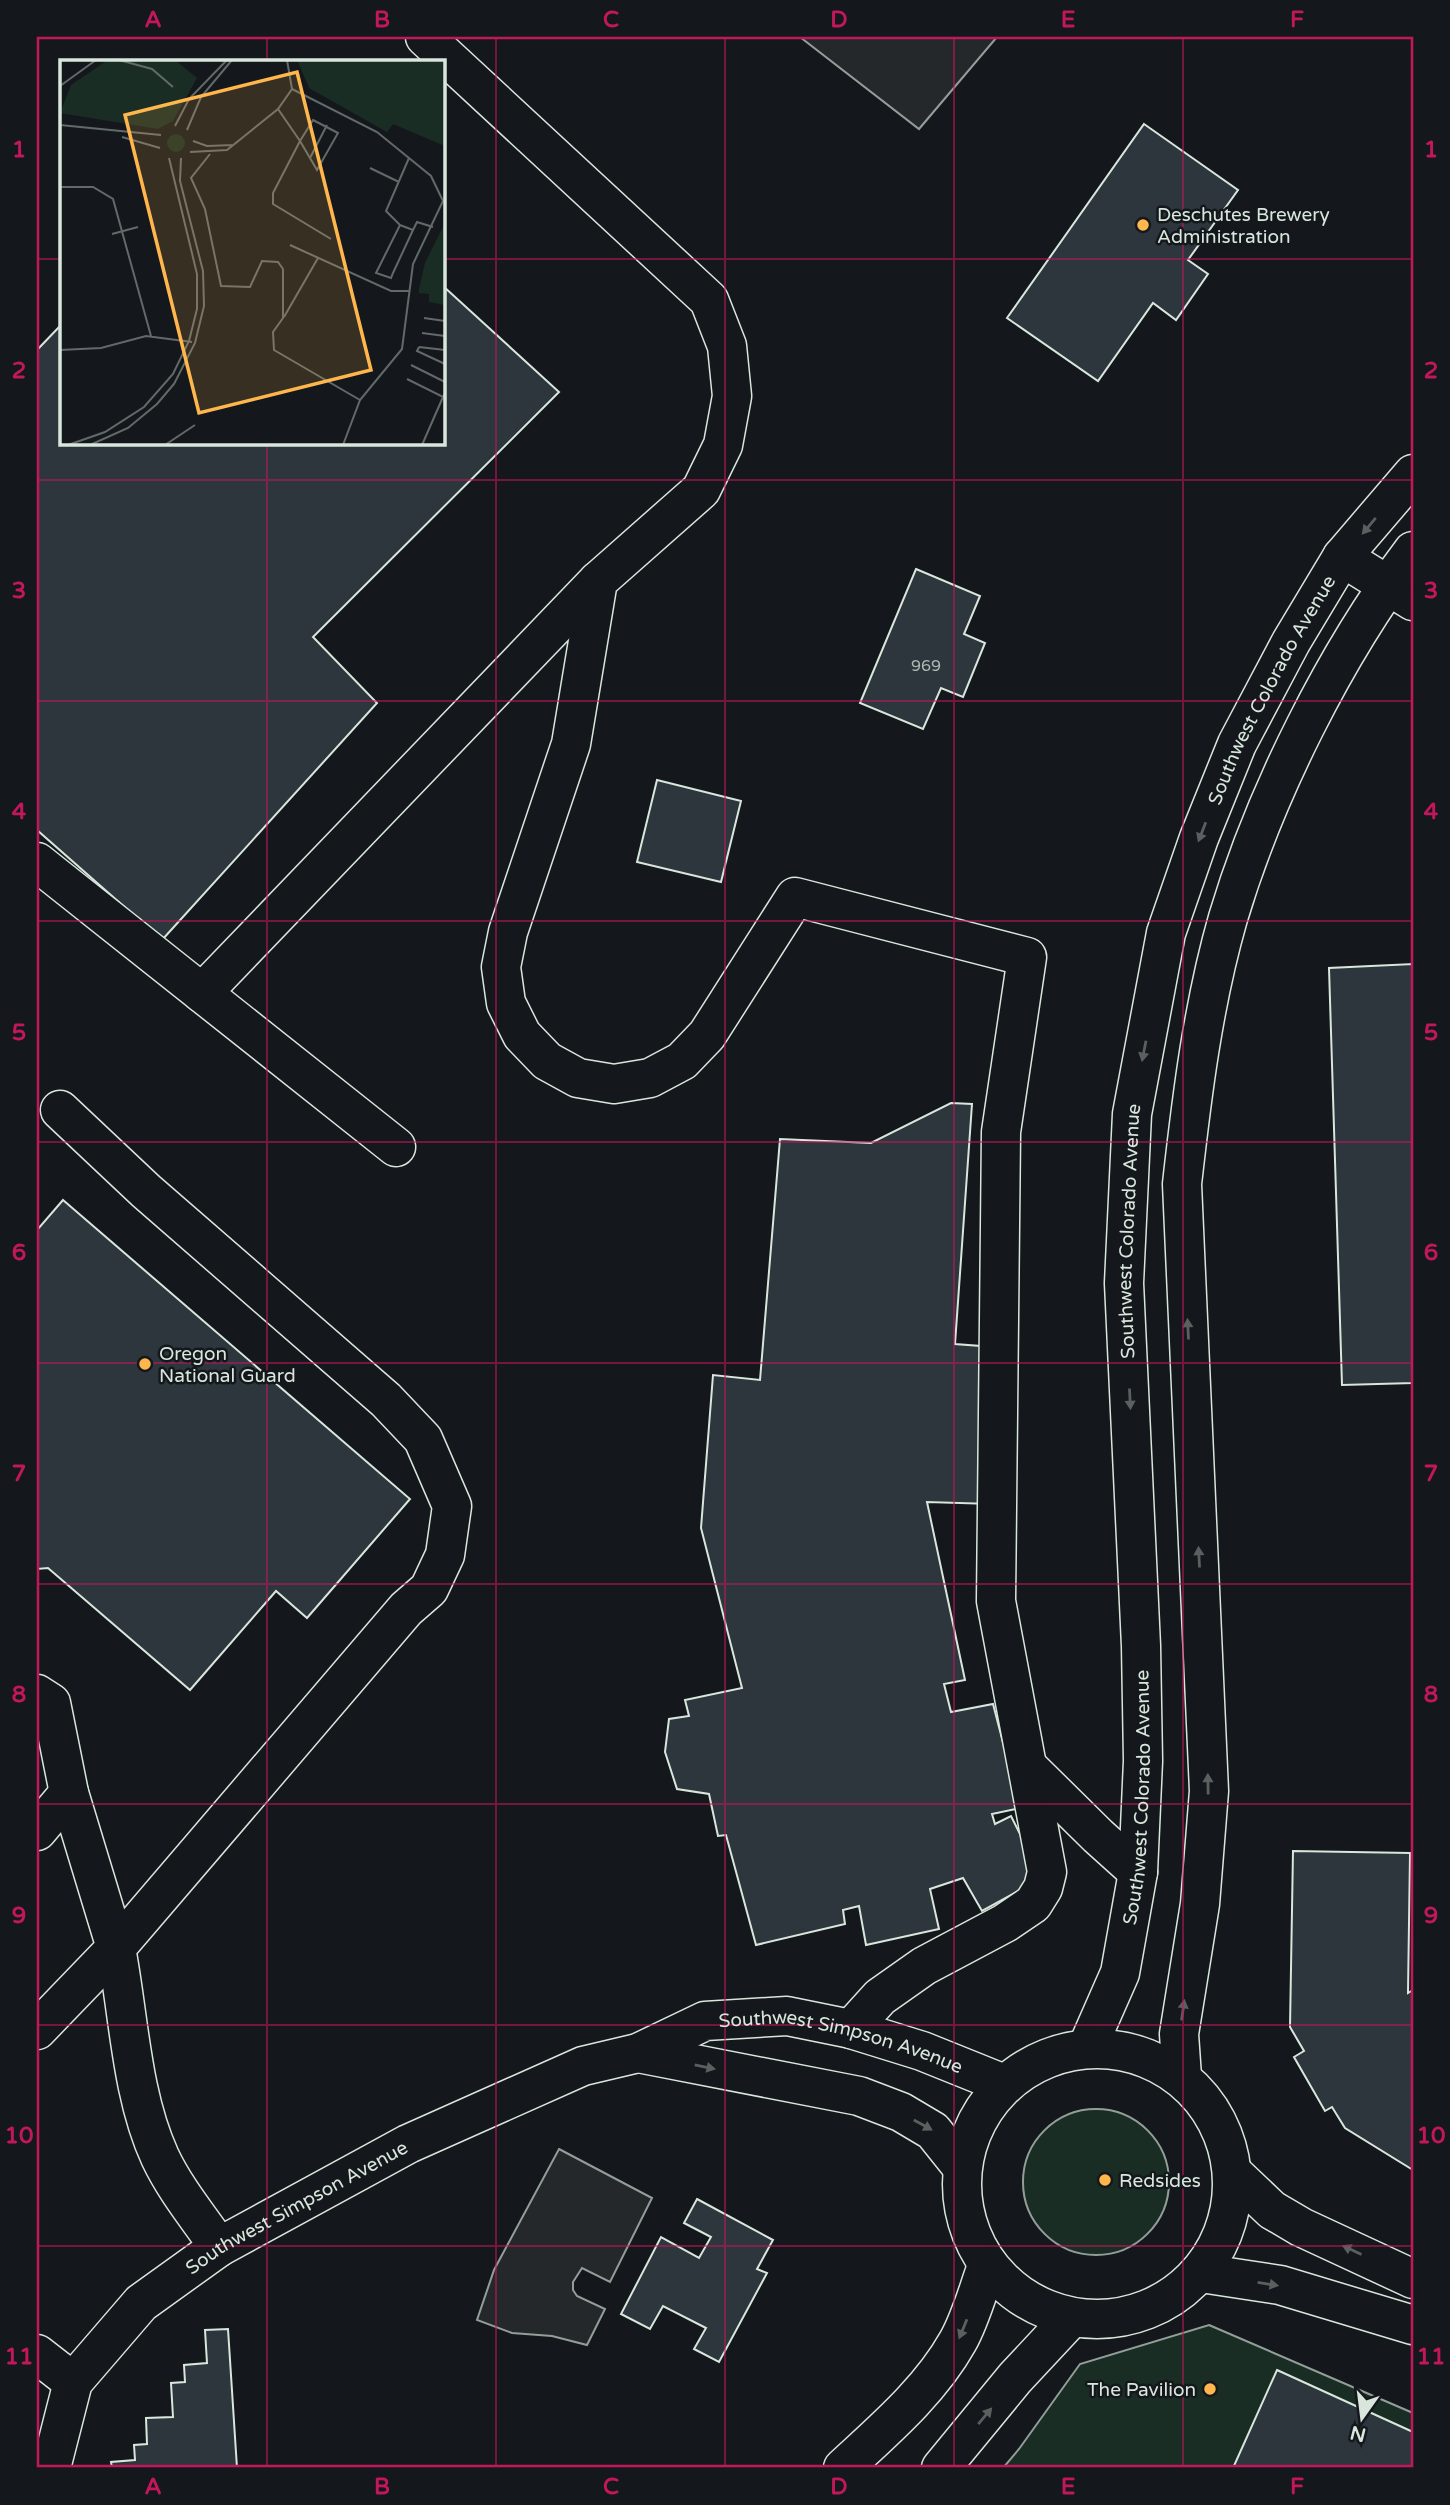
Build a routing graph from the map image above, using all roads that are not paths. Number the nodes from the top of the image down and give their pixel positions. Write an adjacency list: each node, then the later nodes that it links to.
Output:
1 (425, 37): 5 (main road)
2 (1413, 474): 4 (main road, Southwest Colorado Avenue, one-way to 4)
3 (1413, 551): 6 (main road)
4 (1342, 557): 6 (main road); 15 (main road, Southwest Colorado Avenue, one-way to 15)
5 (598, 581): 8 (main road); 12 (main road)
6 (1400, 593): 21 (main road, one-way to 6)
7 (37, 863): 8 (main road)
8 (202, 993): 10 (main road)
9 (60, 1110): 16 (main road)
10 (396, 1147)
11 (37, 1693): 13 (main road)
12 (1028, 1767): 15 (main road); 17 (main road)
13 (69, 1793): 14 (main road); 16 (main road)
14 (37, 1831)
15 (1138, 1872): 19 (main road, Southwest Colorado Avenue)
16 (116, 1948): 18 (main road); 25 (main road)
17 (851, 2029): 20 (main road, Southwest Simpson Avenue); 22 (main road, Southwest Simpson Avenue)
18 (37, 2030)
19 (1087, 2048): 21 (main road); 22 (main road)
20 (638, 2053): 23 (main road, Southwest Simpson Avenue, one-way to 23); 25 (main road, Southwest Simpson Avenue)
21 (1182, 2077): 24 (main road)
22 (1004, 2084): 23 (main road)
23 (961, 2166): 26 (main road)
24 (1233, 2173): 27 (main road); 28 (main road, one-way to 24)
25 (219, 2247): 32 (main road, Southwest Simpson Avenue)
26 (988, 2266): 29 (main road); 34 (main road, one-way to 34)
27 (1201, 2273): 29 (main road); 30 (main road, one-way to 30)
28 (1413, 2279)
29 (1072, 2318): 35 (main road, one-way to 29)
30 (1413, 2325)
31 (37, 2354): 32 (main road)
32 (74, 2382): 33 (main road, Southwest Simpson Avenue)
33 (51, 2468)
34 (843, 2468)
35 (941, 2468)

